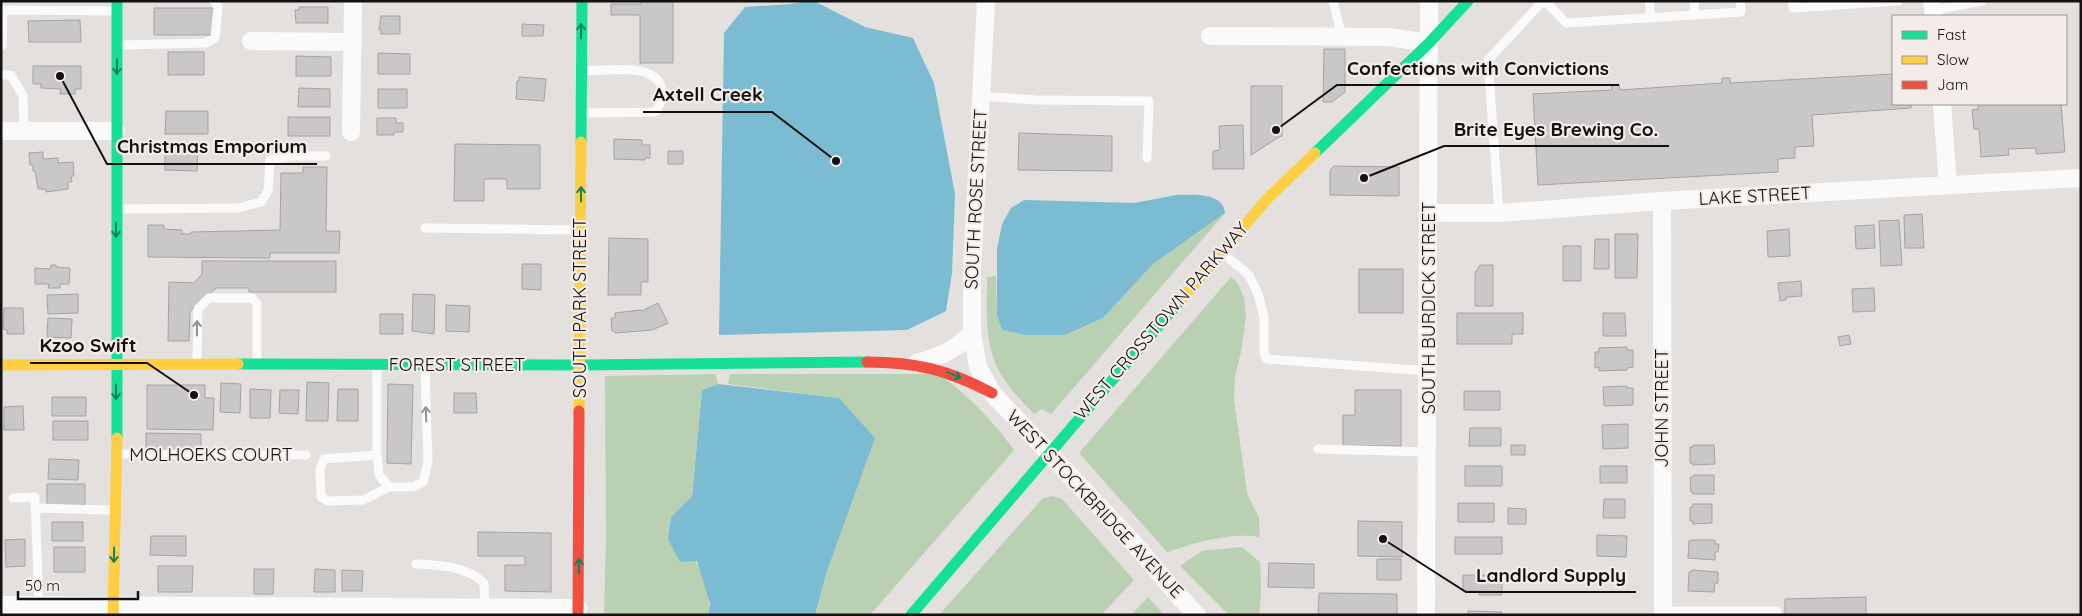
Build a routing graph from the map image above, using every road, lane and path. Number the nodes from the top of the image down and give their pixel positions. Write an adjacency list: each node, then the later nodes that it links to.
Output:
1 (214, 1): 27 (lane)
2 (353, 1): 24 (street)
3 (582, 1): 28 (street, SOUTH PARK STREET, one-way to 3)
4 (986, 1): 30 (street, SOUTH ROSE STREET)
5 (1333, 1): 22 (lane)
6 (1429, 1): 25 (street, SOUTH BURDICK STREET)
7 (1468, 1): 25 (street, WEST CROSSTOWN PARKWAY)
8 (1544, 1): 20 (lane); 44 (lane)
9 (1649, 1): 20 (lane)
10 (1694, 1): 19 (lane)
11 (1740, 1): 19 (lane)
12 (1793, 1): 16 (lane)
13 (1898, 1): 15 (lane)
14 (1982, 1): 18 (lane)
15 (1881, 2): 16 (lane)
16 (1834, 3)
17 (117, 6): 26 (lane); 27 (street)
18 (1933, 9)
19 (1695, 15): 20 (lane)
20 (1651, 18)
21 (1210, 36): 22 (street)
22 (1342, 37): 25 (street)
23 (251, 41): 24 (street)
24 (353, 42): 36 (street)
25 (1430, 43): 43 (street, SOUTH BURDICK STREET); 47 (street, WEST CROSSTOWN PARKWAY)
26 (2, 45)
27 (117, 45): 35 (street, one-way to 35)
28 (581, 71): 32 (street, SOUTH PARK STREET); 32 (lane)
29 (1, 75): 34 (lane)
30 (981, 96): 38 (lane); 48 (street, SOUTH ROSE STREET)
31 (1942, 105): 40 (street)
32 (581, 114): 46 (street, SOUTH PARK STREET, one-way to 32)
33 (1, 130): 34 (street)
34 (24, 130): 35 (street)
35 (116, 130): 42 (street)
36 (352, 132)
37 (326, 156): 42 (lane)
38 (1147, 158)
39 (2081, 178): 40 (street, LAKE STREET)
40 (1948, 185): 41 (street, LAKE STREET)
41 (1662, 201): 44 (street, LAKE STREET); 76 (street, JOHN STREET)
42 (116, 209): 49 (street, one-way to 49)
43 (1429, 213): 44 (street, LAKE STREET); 57 (street, SOUTH BURDICK STREET)
44 (1498, 213)
45 (425, 228): 46 (lane)
46 (580, 230): 56 (street, SOUTH PARK STREET)
47 (1222, 252): 57 (lane); 60 (street, WEST CROSSTOWN PARKWAY)
48 (972, 332): 54 (street, FOREST STREET); 58 (street, SOUTH ROSE STREET)
49 (116, 363): 50 (street, FOREST STREET); 55 (street, FOREST STREET); 62 (street, one-way to 62)
50 (197, 364): 51 (street, FOREST STREET); 51 (lane, one-way to 51)
51 (257, 364): 52 (street, FOREST STREET)
52 (377, 364): 53 (street, FOREST STREET); 64 (lane)
53 (424, 364): 56 (street, FOREST STREET); 65 (lane, one-way to 53)
54 (913, 364): 56 (street, FOREST STREET); 58 (street, FOREST STREET, one-way to 58)
55 (1, 365)
56 (580, 365): 75 (street, SOUTH PARK STREET, one-way to 56)
57 (1428, 371): 61 (street, SOUTH BURDICK STREET)
58 (992, 393): 60 (street, WEST STOCKBRIDGE AVENUE)
59 (1318, 449): 61 (lane)
60 (1048, 452): 77 (street, WEST CROSSTOWN PARKWAY); 78 (street, WEST STOCKBRIDGE AVENUE)
61 (1428, 452): 79 (street, SOUTH BURDICK STREET)
62 (116, 454): 63 (lane, MOLHOEKS COURT); 68 (street)
63 (306, 455)
64 (377, 455): 65 (lane); 65 (lane)
65 (389, 487)
66 (13, 498): 67 (lane)
67 (35, 508): 68 (lane); 71 (lane)
68 (115, 510): 73 (street, one-way to 73)
69 (416, 564): 72 (lane)
70 (1, 606): 71 (street)
71 (39, 606): 73 (street)
72 (485, 607): 74 (street); 75 (street)
73 (113, 610): 74 (street)
74 (215, 610)
75 (578, 611)
76 (1663, 613): 80 (lane)
77 (910, 615)
78 (1197, 615)
79 (1426, 615)
80 (1776, 615)

